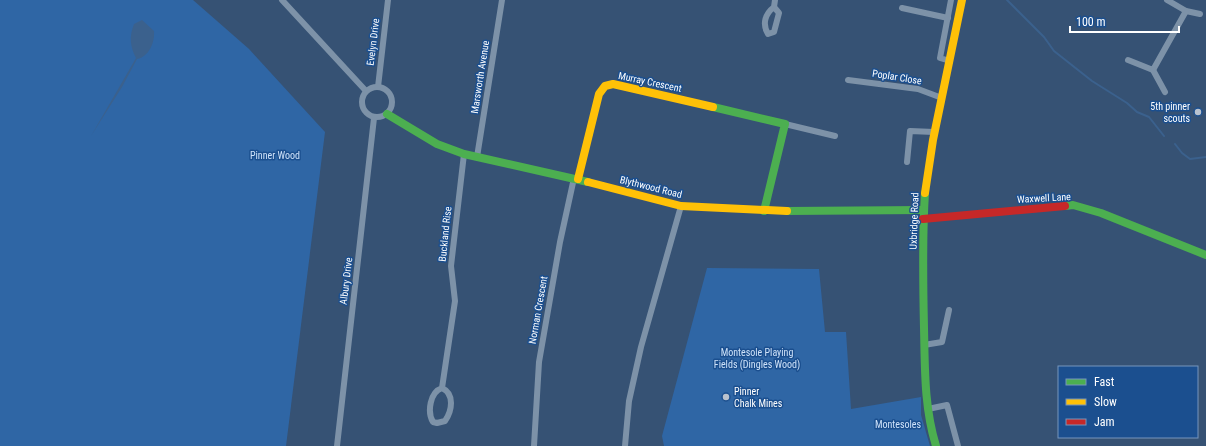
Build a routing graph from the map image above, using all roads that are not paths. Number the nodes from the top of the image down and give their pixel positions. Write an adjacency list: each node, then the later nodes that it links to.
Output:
1 (282, 0): 18 (street)
2 (388, 0): 17 (street, Evelyn Drive)
3 (502, 0): 27 (street, Marsworth Avenue)
4 (775, 0): 8 (street)
5 (952, 0): 12 (street)
6 (962, 0): 14 (street, Uxbridge Road)
7 (1168, 0): 10 (street)
8 (774, 7)
9 (902, 8): 12 (street)
10 (1186, 11): 11 (street); 15 (street)
11 (1200, 14)
12 (948, 18): 14 (street)
13 (1128, 60): 15 (street)
14 (950, 62): 20 (street, Uxbridge Road)
15 (1153, 70): 19 (street)
16 (848, 80): 20 (street, Poplar Close)
17 (378, 87): 18 (street); 21 (street)
18 (366, 91): 22 (street)
19 (1165, 92)
20 (942, 98): 24 (street, Uxbridge Road)
21 (387, 114): 22 (street); 26 (street, Blythwood Road)
22 (374, 118): 38 (street, Albury Drive)
23 (785, 124): 25 (street, Murray Crescent); 29 (street, Murray Crescent); 31 (street)
24 (934, 132): 28 (street); 32 (street, Uxbridge Road)
25 (834, 136)
26 (464, 154): 27 (street, Blythwood Road); 36 (street, Buckland Rise)
27 (477, 157): 29 (street, Blythwood Road)
28 (907, 162)
29 (576, 179): 30 (street, Blythwood Road); 39 (street, Norman Crescent)
30 (681, 206): 31 (street, Blythwood Road); 40 (street)
31 (764, 211): 32 (street, Blythwood Road)
32 (923, 214): 33 (street, Waxwell Lane); 35 (street, Uxbridge Road)
33 (1206, 255)
34 (949, 310): 35 (street)
35 (924, 345): 37 (street, Uxbridge Road)
36 (442, 388): 36 (street, Buckland Rise)
37 (928, 408): 41 (street, Uxbridge Road); 42 (street)
38 (337, 446)
39 (534, 446)
40 (625, 446)
41 (936, 446)
42 (958, 446)

